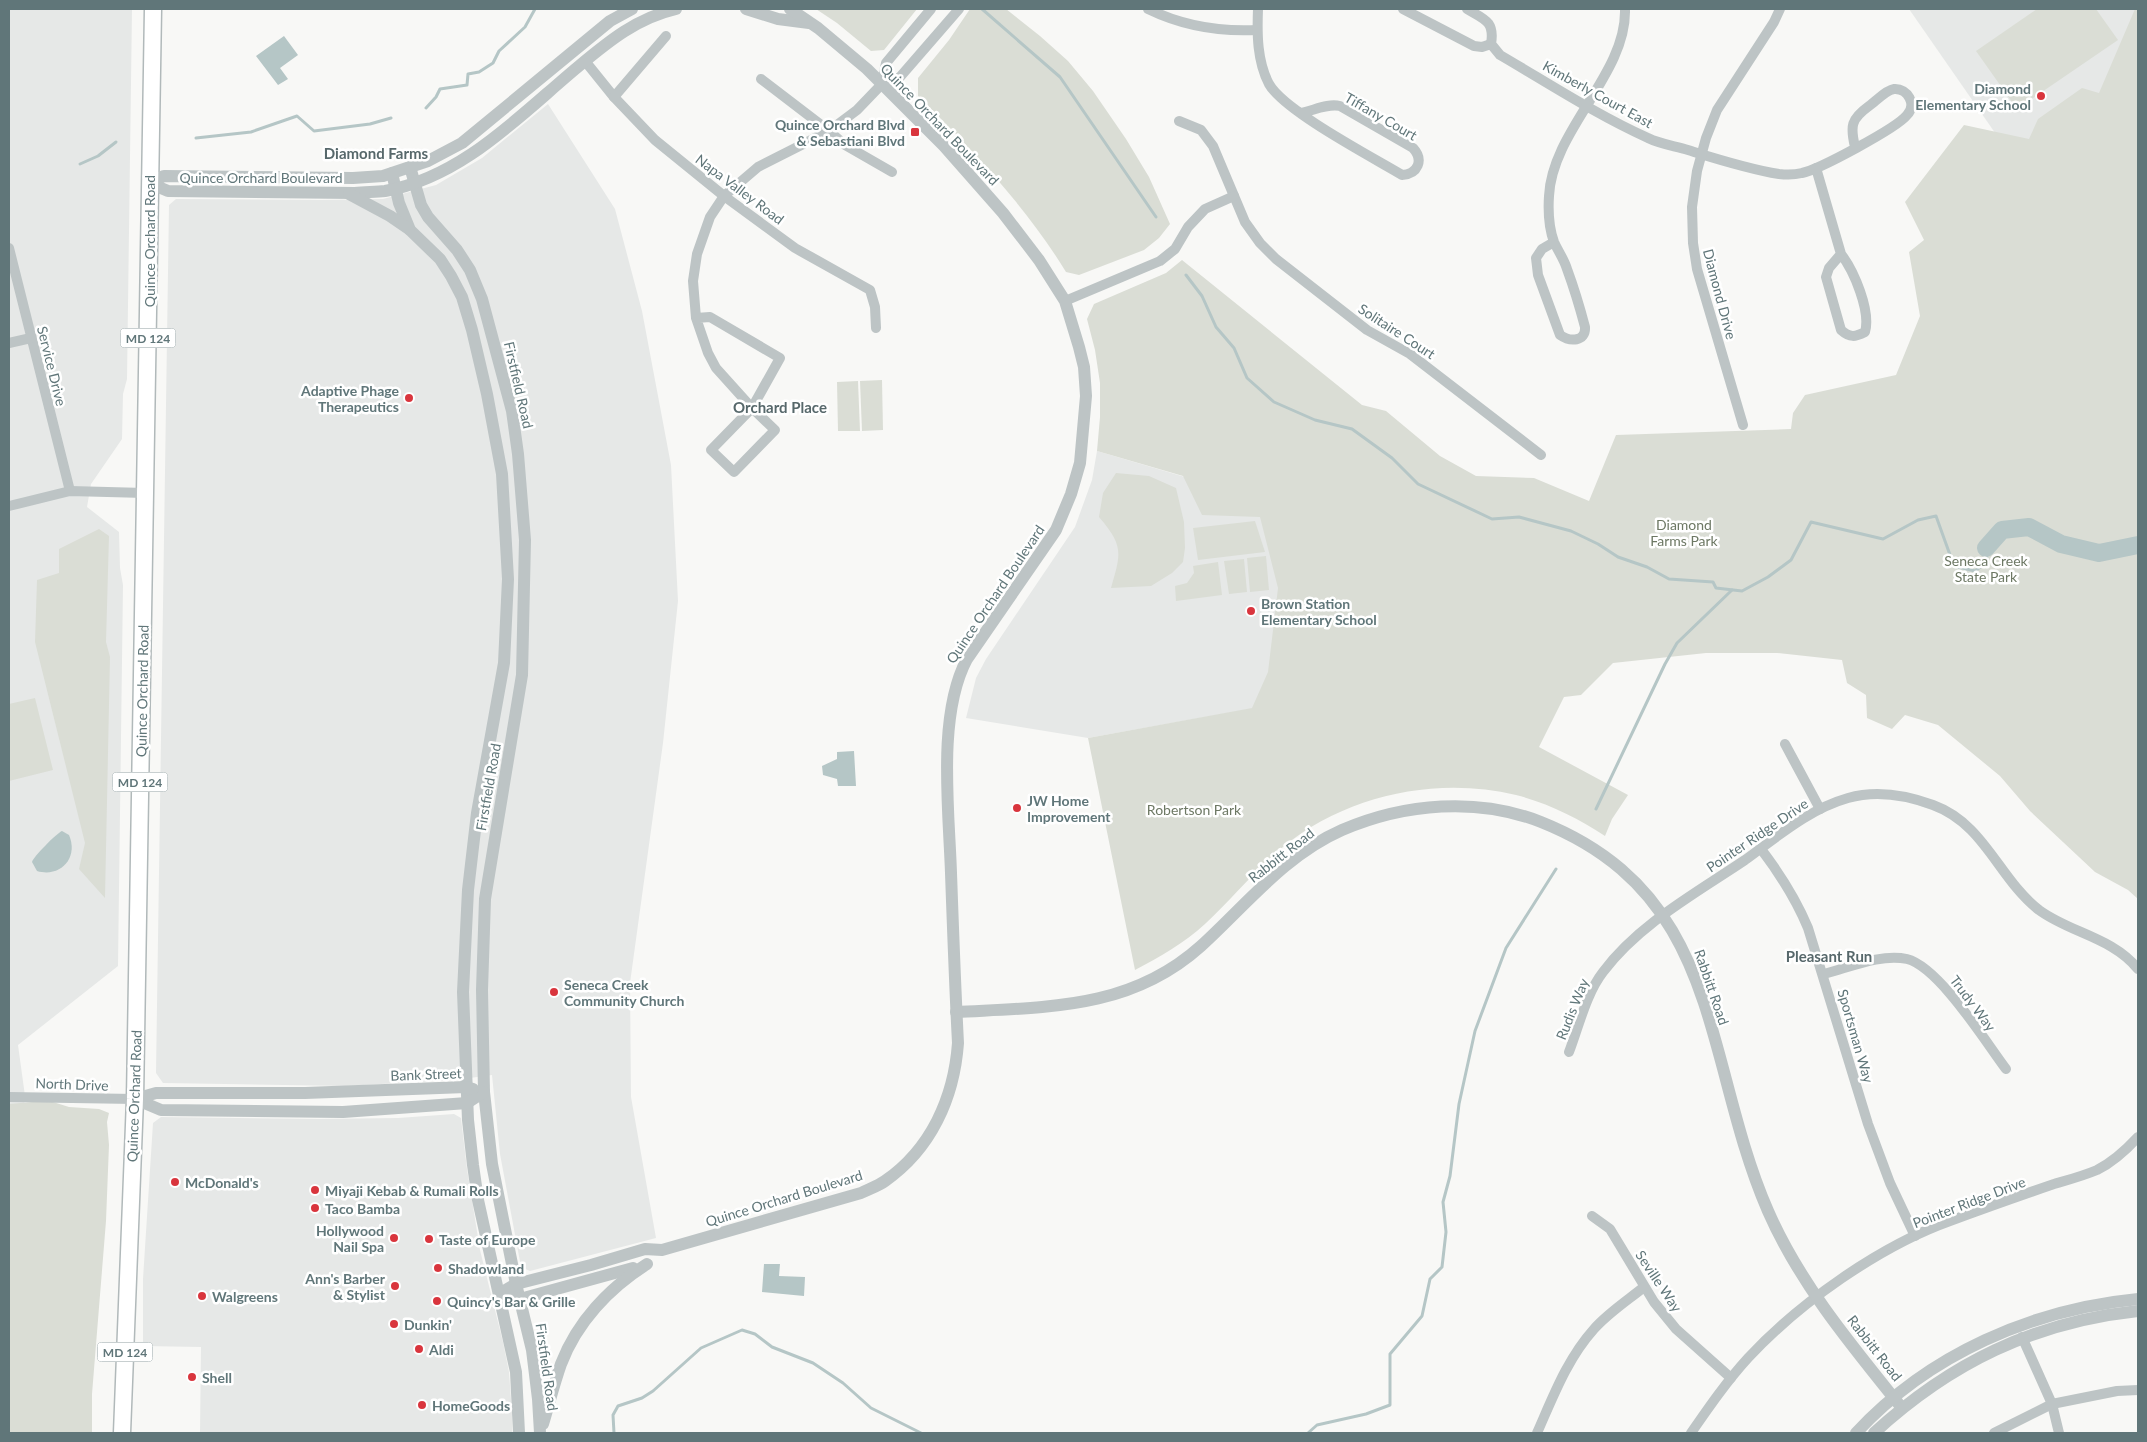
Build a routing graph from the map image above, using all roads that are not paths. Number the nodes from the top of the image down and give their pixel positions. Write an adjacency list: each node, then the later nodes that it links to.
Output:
1 (153, 9): 33 (main road, Quince Orchard Road / MD 124)
2 (632, 9): 28 (street, Quince Orchard Boulevard)
3 (676, 9): 18 (street, Quince Orchard Boulevard)
4 (746, 9): 14 (street)
5 (790, 9): 14 (street, Quince Orchard Boulevard)
6 (931, 9): 20 (street)
7 (958, 9): 20 (street)
8 (1148, 9): 15 (street)
9 (1258, 9): 15 (street, Tiffany Court)
10 (1403, 9): 17 (street)
11 (1467, 9): 17 (street)
12 (1624, 9): 22 (street)
13 (1780, 9): 27 (street, Diamond Drive)
14 (812, 23): 20 (street, Quince Orchard Boulevard)
15 (1257, 30): 23 (street, Tiffany Court)
16 (666, 36): 21 (street)
17 (1491, 44): 22 (street, Kimberly Court East)
18 (585, 61): 21 (street, Napa Valley Road); 32 (street, Quince Orchard Boulevard)
19 (761, 79): 25 (street)
20 (881, 85): 25 (street); 42 (street, Quince Orchard Boulevard)
21 (614, 97): 36 (street, Napa Valley Road)
22 (1586, 105): 27 (street, Kimberly Court East); 39 (street)
23 (1300, 113): 23 (street, Tiffany Court)
24 (1179, 120): 37 (street, Solitaire Court)
25 (829, 131): 30 (street); 36 (street)
26 (1855, 147): 26 (street, Kimberly Court East); 29 (street, Kimberly Court East)
27 (1700, 154): 29 (street, Kimberly Court East); 48 (street, Diamond Drive)
28 (410, 167): 31 (street, Quince Orchard Boulevard); 32 (street, Firstfield Road)
29 (1816, 168): 41 (street)
30 (892, 172)
31 (392, 173): 33 (street, Quince Orchard Boulevard); 34 (street, Firstfield Road)
32 (414, 182): 34 (street, Quince Orchard Boulevard); 63 (street, Firstfield Road)
33 (149, 183): 35 (street, Quince Orchard Boulevard); 51 (main road, Quince Orchard Road / MD 124)
34 (397, 187): 35 (street, Quince Orchard Boulevard); 38 (street, Firstfield Road)
35 (347, 193): 38 (street)
36 (724, 196): 43 (street); 44 (street, Napa Valley Road)
37 (1234, 196): 42 (street); 49 (street, Solitaire Court)
38 (410, 230): 62 (street, Firstfield Road)
39 (1554, 242): 39 (street)
40 (9, 248): 45 (street, Service Drive)
41 (1841, 254): 41 (street)
42 (1066, 301): 59 (street, Quince Orchard Boulevard)
43 (696, 318): 47 (street); 47 (street)
44 (876, 328)
45 (31, 338): 46 (street); 50 (street, Service Drive)
46 (9, 343)
47 (752, 408): 47 (street)
48 (1743, 425)
49 (1541, 455)
50 (70, 491): 51 (street); 52 (street)
51 (145, 492): 65 (main road, Quince Orchard Road / MD 124)
52 (9, 506)
53 (1786, 744): 54 (street)
54 (1820, 809): 55 (street, Pointer Ridge Drive); 57 (street, Pointer Ridge Drive)
55 (1761, 849): 56 (street, Pointer Ridge Drive); 58 (street, Sportsman Way)
56 (1664, 916): 59 (street, Rabbitt Road); 60 (street, Rudis Way); 75 (street, Rabbitt Road)
57 (2138, 969)
58 (1824, 974): 61 (street, Trudy Way); 69 (street, Sportsman Way)
59 (956, 1012): 70 (street, Quince Orchard Boulevard)
60 (1569, 1052)
61 (2006, 1069)
62 (466, 1087): 63 (street, Bank Street); 65 (street, Bank Street); 66 (street, Firstfield Road)
63 (484, 1092): 66 (street); 72 (street, Firstfield Road)
64 (9, 1097): 65 (street, North Drive)
65 (135, 1099): 66 (street); 84 (main road, Quince Orchard Road / MD 124)
66 (467, 1103): 74 (street, Firstfield Road)
67 (2138, 1137): 69 (street, Pointer Ridge Drive)
68 (1592, 1216): 73 (street, Seville Way)
69 (1915, 1236): 75 (street, Pointer Ridge Drive)
70 (662, 1250): 71 (street, Quince Orchard Boulevard); 72 (street, Quince Orchard Boulevard)
71 (648, 1264): 76 (street); 86 (street, Quince Orchard Boulevard)
72 (516, 1284): 74 (street, Quince Orchard Boulevard); 76 (street, Firstfield Road)
73 (1644, 1286): 80 (street, Seville Way); 87 (street)
74 (499, 1294): 76 (street); 85 (street, Firstfield Road)
75 (1817, 1297): 80 (street, Pointer Ridge Drive); 82 (street, Rabbitt Road)
76 (520, 1298): 86 (street, Firstfield Road)
77 (2138, 1298): 82 (street)
78 (2138, 1312): 79 (street)
79 (2022, 1337): 82 (street); 83 (street)
80 (1731, 1378): 88 (street, Pointer Ridge Drive)
81 (2138, 1390): 83 (street)
82 (1898, 1403): 89 (street); 90 (street)
83 (2052, 1404): 91 (street); 92 (street)
84 (122, 1433)
85 (519, 1433)
86 (540, 1433)
87 (1537, 1433)
88 (1692, 1433)
89 (1856, 1433)
90 (1874, 1433)
91 (1994, 1433)
92 (2059, 1433)

